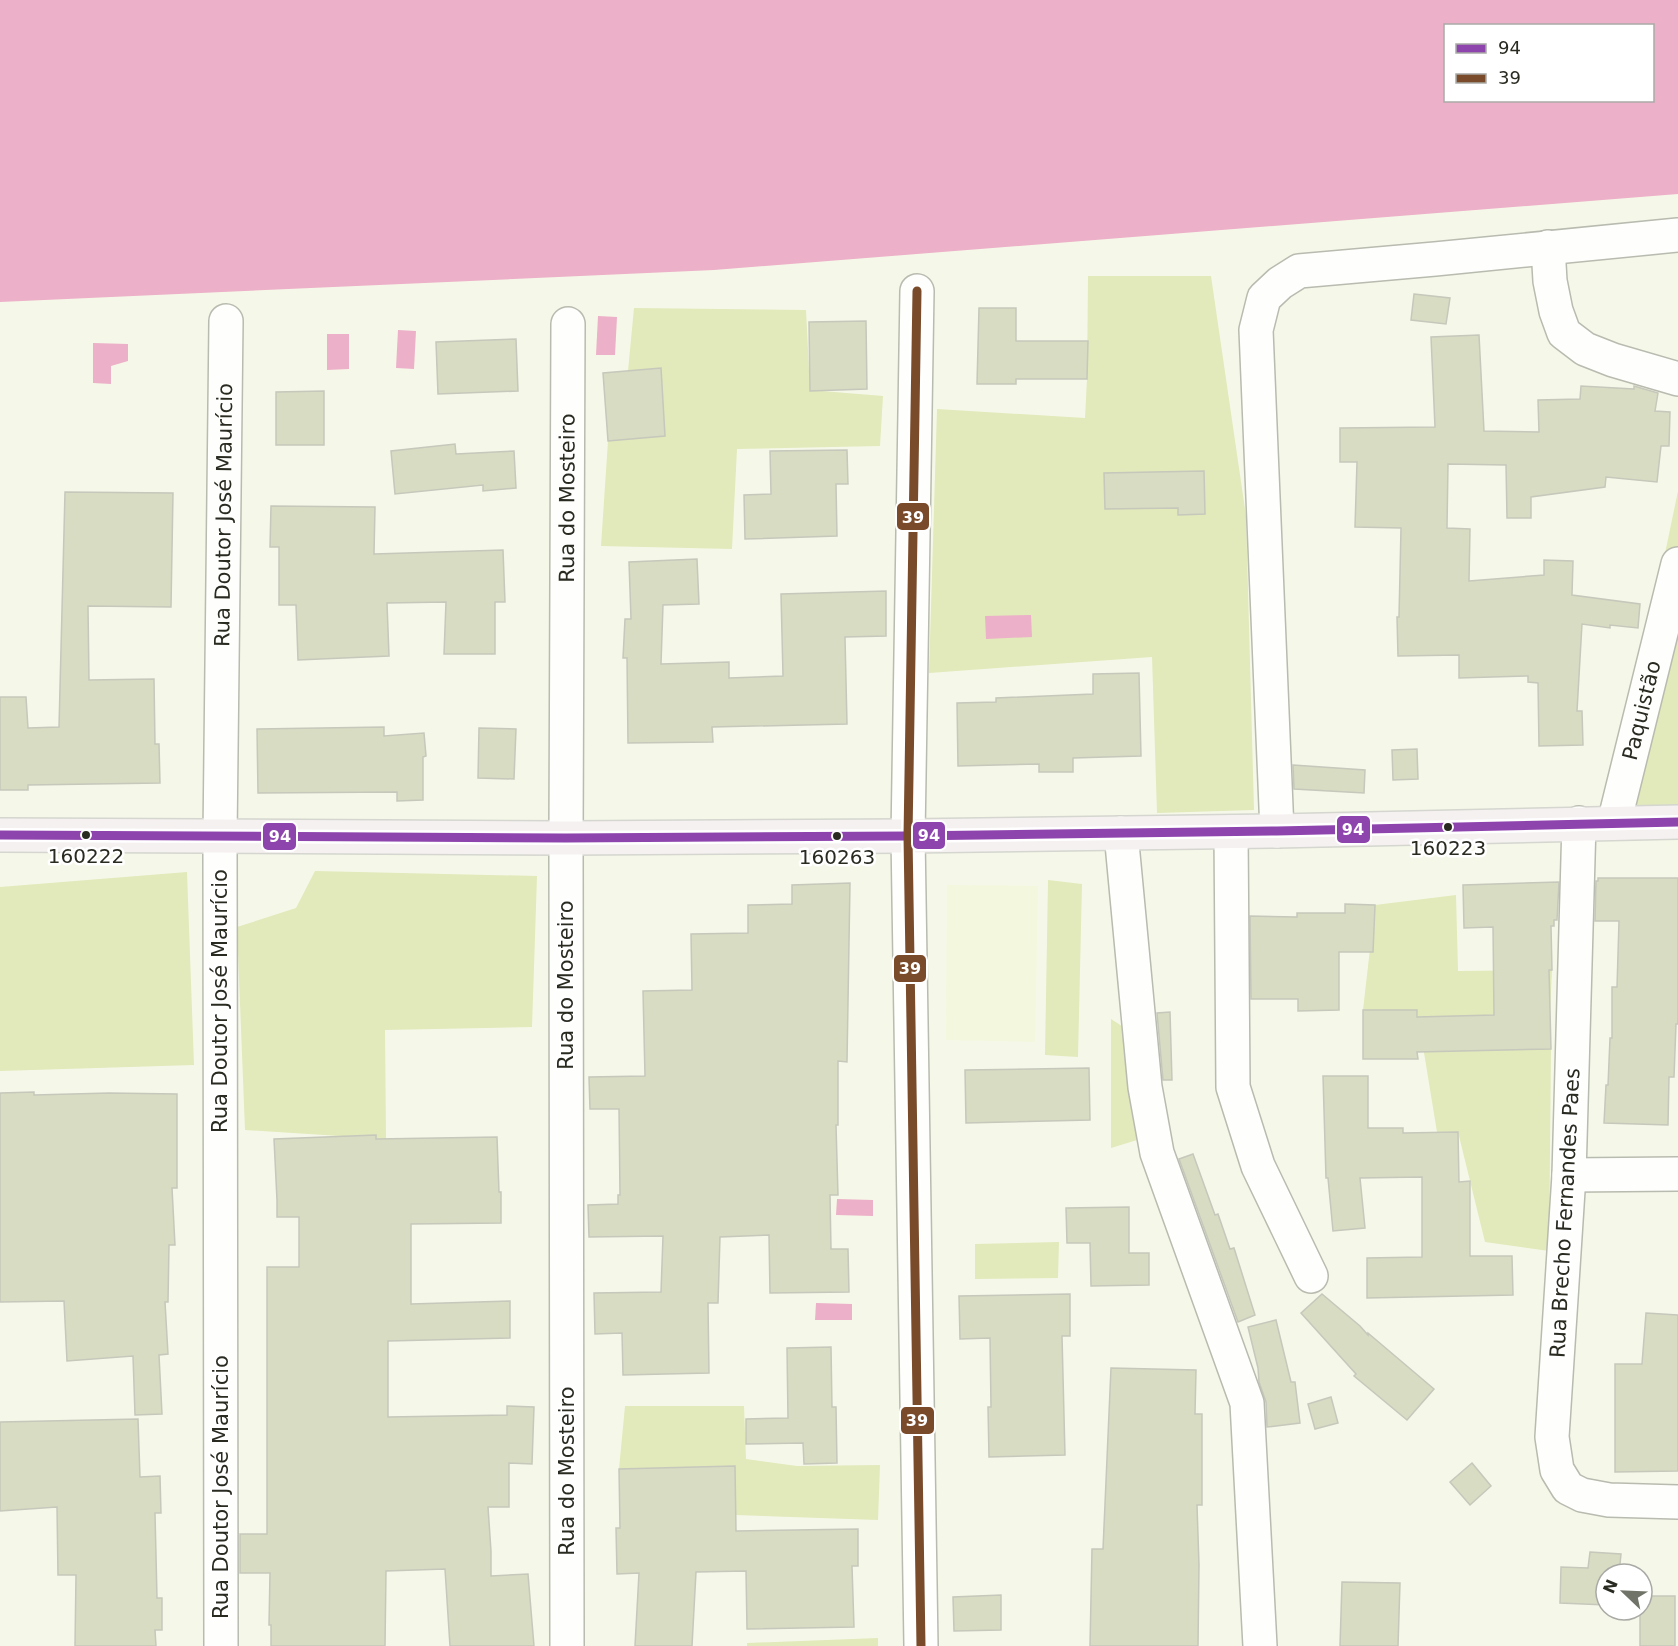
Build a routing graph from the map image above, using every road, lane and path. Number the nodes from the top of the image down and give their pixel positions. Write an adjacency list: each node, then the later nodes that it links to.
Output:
1 (1678, 235): 2 (street)
2 (1548, 247): 6 (street); 11 (street)
3 (917, 291): 15 (street)
4 (226, 321): 16 (street, Rua Doutor José Maurício)
5 (568, 324): 17 (street, Rua do Mosteiro)
6 (1678, 379)
7 (1678, 564): 10 (street, Paquistão)
8 (1678, 822): 10 (main road)
9 (1579, 823): 10 (main road); 11 (main road); 19 (street, Rua Brecho Fernandes Paes)
10 (1614, 823)
11 (1277, 831): 12 (main road)
12 (1232, 832): 13 (main road); 20 (street)
13 (1121, 833): 15 (main road); 25 (street)
14 (0, 835): 16 (main road)
15 (908, 836): 17 (main road); 24 (street)
16 (220, 837): 17 (main road); 22 (street, Rua Doutor José Maurício)
17 (566, 838): 23 (street, Rua do Mosteiro)
18 (1678, 1174): 19 (street)
19 (1569, 1175): 21 (street, Rua Brecho Fernandes Paes)
20 (1311, 1276)
21 (1678, 1502)
22 (221, 1646)
23 (567, 1646)
24 (921, 1646)
25 (1260, 1646)

